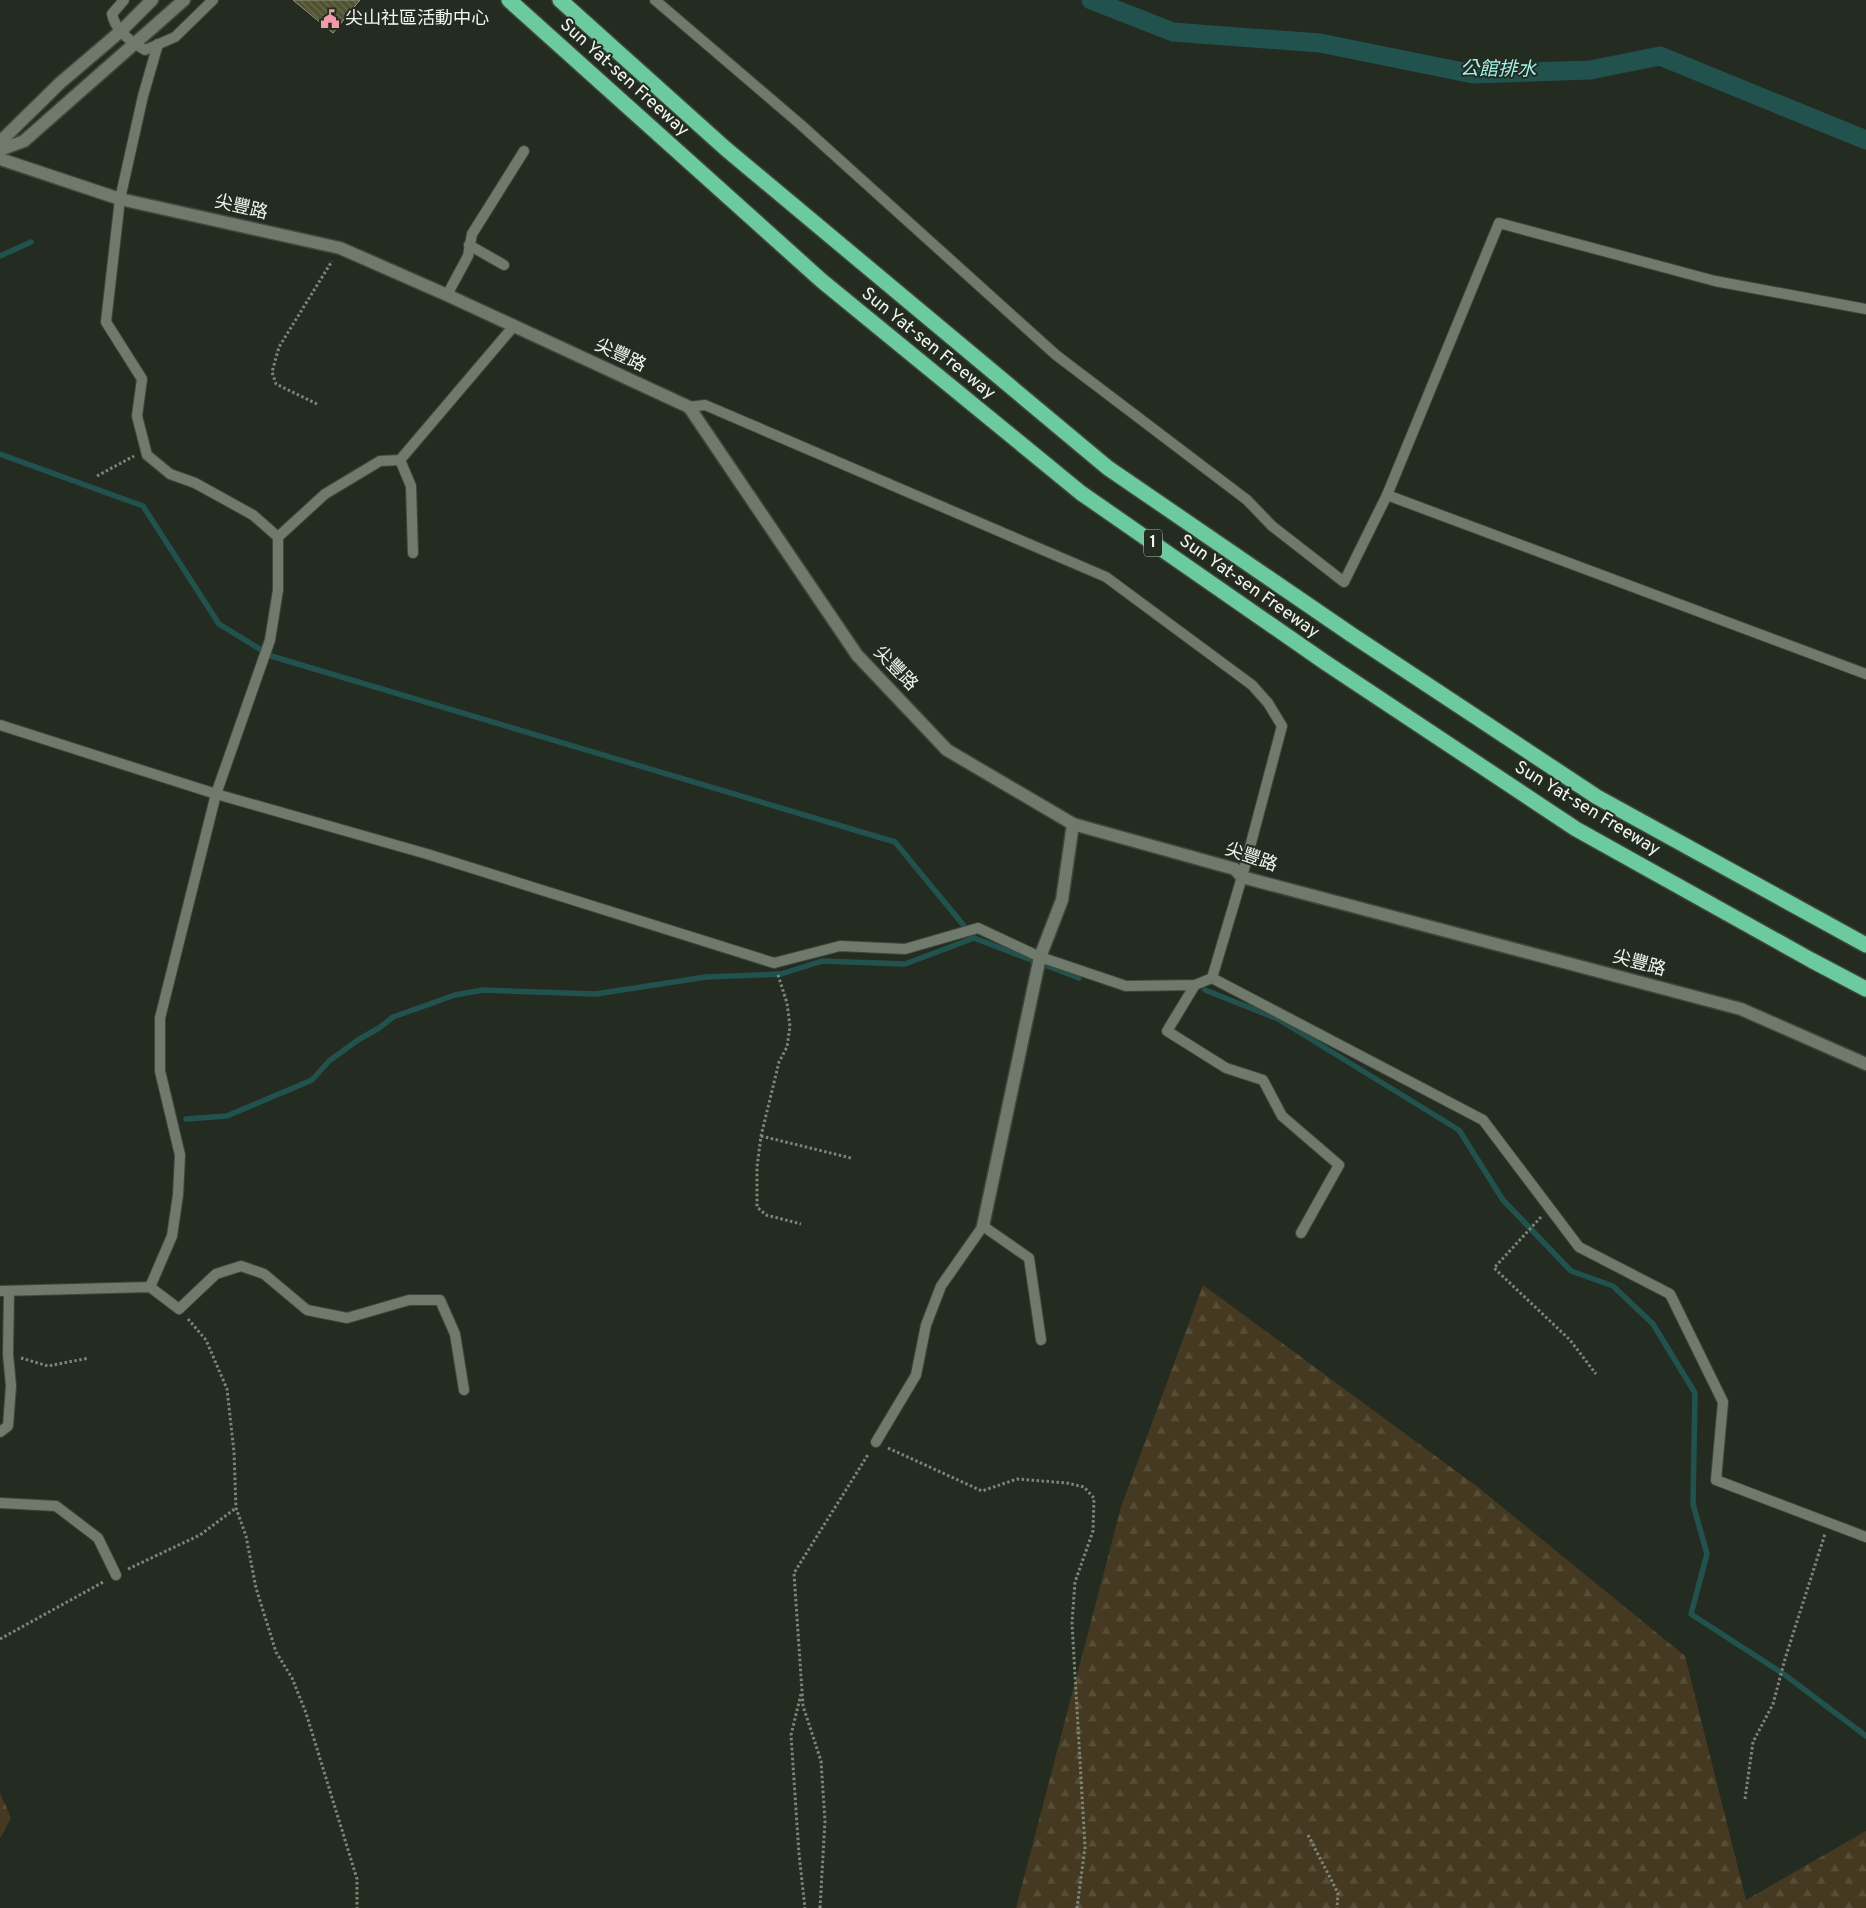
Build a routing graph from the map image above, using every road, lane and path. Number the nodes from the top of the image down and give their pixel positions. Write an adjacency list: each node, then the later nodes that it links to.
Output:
1 (124, 0): 8 (lane)
2 (152, 0): 8 (street)
3 (184, 0): 9 (street)
4 (213, 0): 10 (lane)
5 (509, 0): 40 (highway, Sun Yat-sen Freeway / 1)
6 (560, 0): 35 (highway, Sun Yat-sen Freeway / 1)
7 (655, 0): 27 (lane)
8 (121, 31): 9 (lane); 11 (street)
9 (133, 44): 10 (lane); 12 (street)
10 (158, 44): 15 (lane)
11 (0, 142)
12 (0, 150)
13 (524, 151): 16 (lane)
14 (0, 159): 15 (street, 尖豐路)
15 (120, 199): 17 (street, 尖豐路); 24 (lane)
16 (469, 245): 18 (lane); 19 (lane)
17 (340, 248): 19 (street, 尖豐路); 22 (path)
18 (504, 265)
19 (447, 295): 21 (street, 尖豐路)
20 (1866, 309): 27 (lane)
21 (514, 326): 23 (street, 尖豐路); 25 (lane)
22 (317, 404)
23 (689, 407): 33 (street, 尖豐路); 34 (lane)
24 (146, 450): 26 (path); 28 (lane)
25 (400, 460): 28 (lane); 29 (lane)
26 (97, 476)
27 (1387, 495): 30 (lane)
28 (278, 537): 32 (lane)
29 (413, 553)
30 (1866, 674)
31 (0, 725): 32 (lane)
32 (216, 794): 37 (lane); 48 (lane)
33 (1073, 824): 34 (street, 尖豐路); 36 (street)
34 (1242, 877): 38 (lane); 41 (street, 尖豐路)
35 (1866, 945)
36 (1040, 959): 37 (lane); 39 (lane); 46 (street)
37 (774, 963): 42 (path)
38 (1212, 978): 39 (lane); 59 (lane)
39 (1196, 984): 47 (lane)
40 (1866, 989)
41 (1866, 1064)
42 (761, 1136): 43 (path); 45 (path)
43 (851, 1158)
44 (1536, 1222): 54 (path)
45 (801, 1224)
46 (982, 1226): 51 (lane); 57 (lane)
47 (1301, 1233)
48 (150, 1287): 49 (lane); 50 (lane)
49 (5, 1291): 52 (lane)
50 (179, 1309): 55 (lane); 65 (path)
51 (1041, 1340)
52 (8, 1354): 53 (path); 56 (lane)
53 (89, 1358)
54 (1596, 1374)
55 (464, 1390)
56 (0, 1432)
57 (876, 1442): 62 (path); 68 (path)
58 (0, 1503): 61 (lane)
59 (1828, 1524): 60 (lane); 63 (path)
60 (1866, 1537)
61 (116, 1575)
62 (802, 1691): 66 (path); 67 (path)
63 (1745, 1799)
64 (1308, 1835): 69 (path)
65 (357, 1908)
66 (805, 1908)
67 (820, 1908)
68 (1078, 1908)
69 (1337, 1908)

